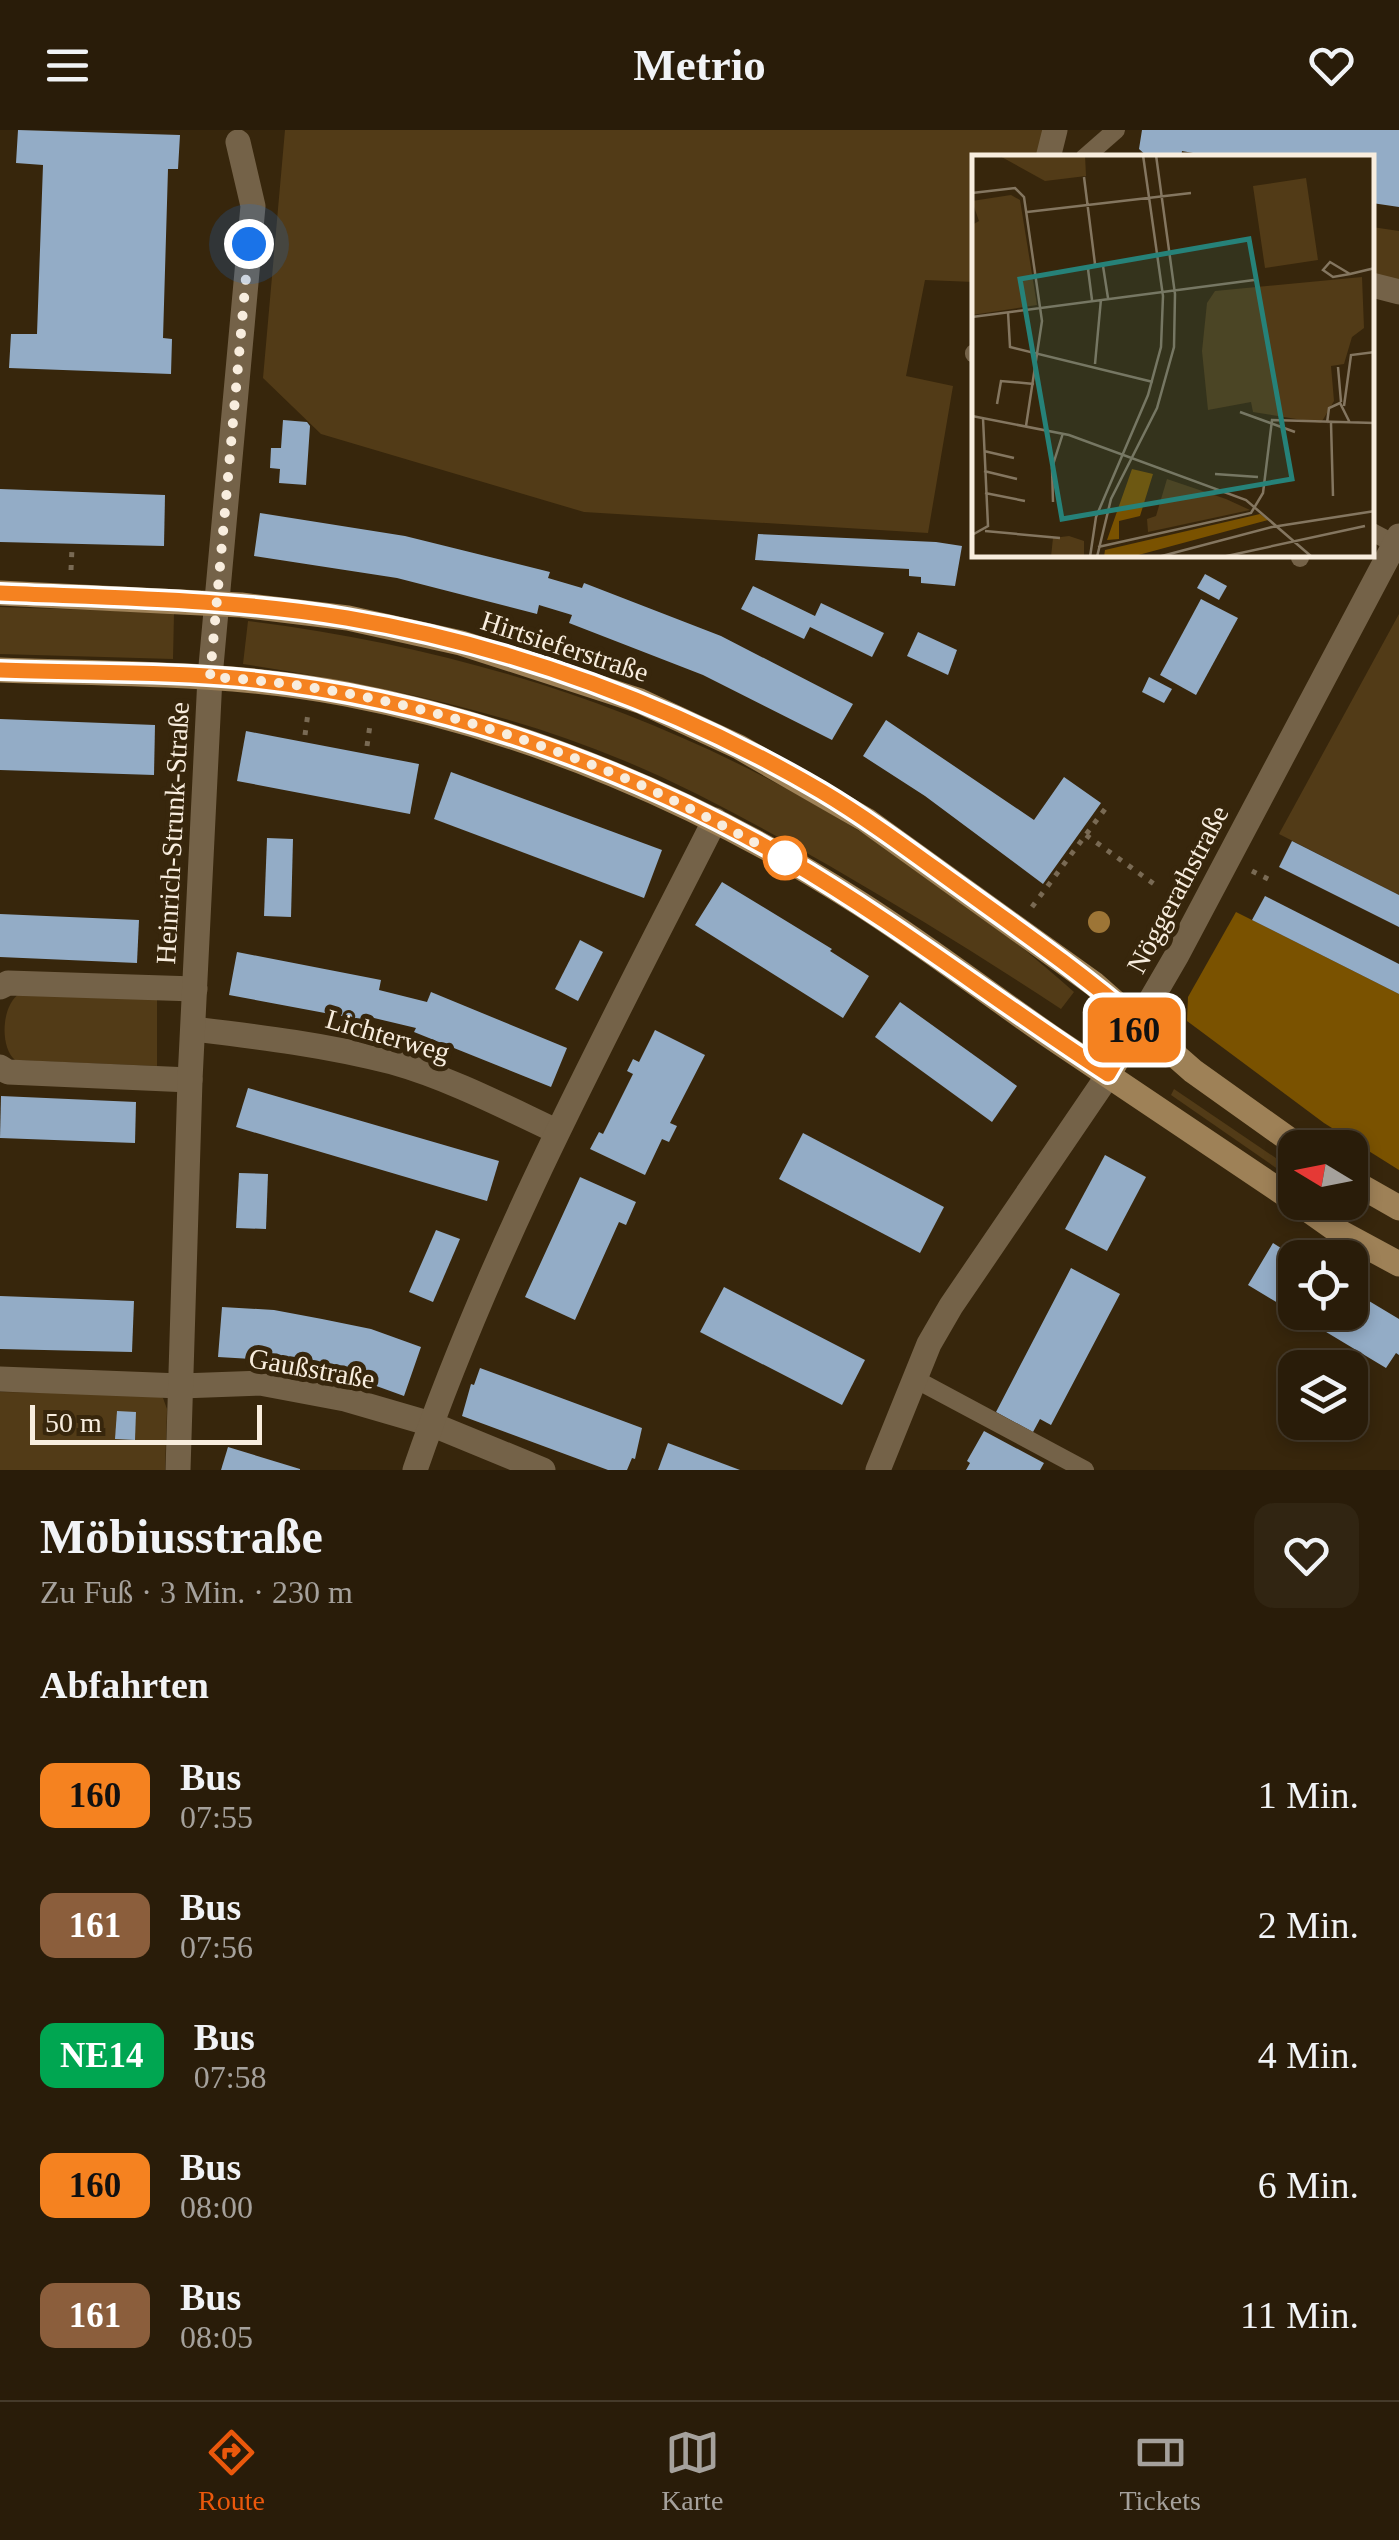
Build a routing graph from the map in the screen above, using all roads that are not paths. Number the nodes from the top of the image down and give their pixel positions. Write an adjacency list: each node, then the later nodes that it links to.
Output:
1 (1054, 130): 4 (street)
2 (1116, 130): 5 (lane)
3 (238, 142): 10 (street, Heinrich-Strunk-Straße)
4 (1049, 155)
5 (1087, 155)
6 (1374, 286): 7 (street)
7 (1399, 292)
8 (1397, 540): 16 (street, Nöggerathstraße)
9 (0, 593): 10 (main road, Hirtsieferstraße)
10 (216, 604): 12 (street, Heinrich-Strunk-Straße); 16 (main road, Hirtsieferstraße)
11 (0, 670): 12 (main road)
12 (210, 677): 13 (main road); 15 (street, Heinrich-Strunk-Straße)
13 (715, 820): 19 (main road); 21 (street)
14 (0, 988): 15 (street)
15 (195, 988): 17 (street, Heinrich-Strunk-Straße)
16 (1138, 1022): 19 (main road, Nöggerathstraße); 22 (main road, Hirtsieferstraße)
17 (194, 1028): 20 (street, Heinrich-Strunk-Straße); 21 (street, Lichterweg)
18 (0, 1067): 20 (street)
19 (1108, 1074): 23 (main road); 28 (street, Nöggerathstraße)
20 (190, 1080): 30 (street, Heinrich-Strunk-Straße)
21 (556, 1132): 31 (street)
22 (1278, 1132)
23 (1278, 1190)
24 (1368, 1190): 25 (main road)
25 (1399, 1208)
26 (1323, 1220): 27 (main road)
27 (1399, 1264)
28 (916, 1378): 35 (street, Nöggerathstraße); 36 (lane)
29 (0, 1379): 30 (street, Gaußstraße)
30 (181, 1386): 31 (street, Gaußstraße); 32 (street, Heinrich-Strunk-Straße)
31 (430, 1424): 33 (street); 34 (street, Gaußstraße)
32 (178, 1470)
33 (415, 1470)
34 (542, 1470)
35 (878, 1470)
36 (1085, 1470)

